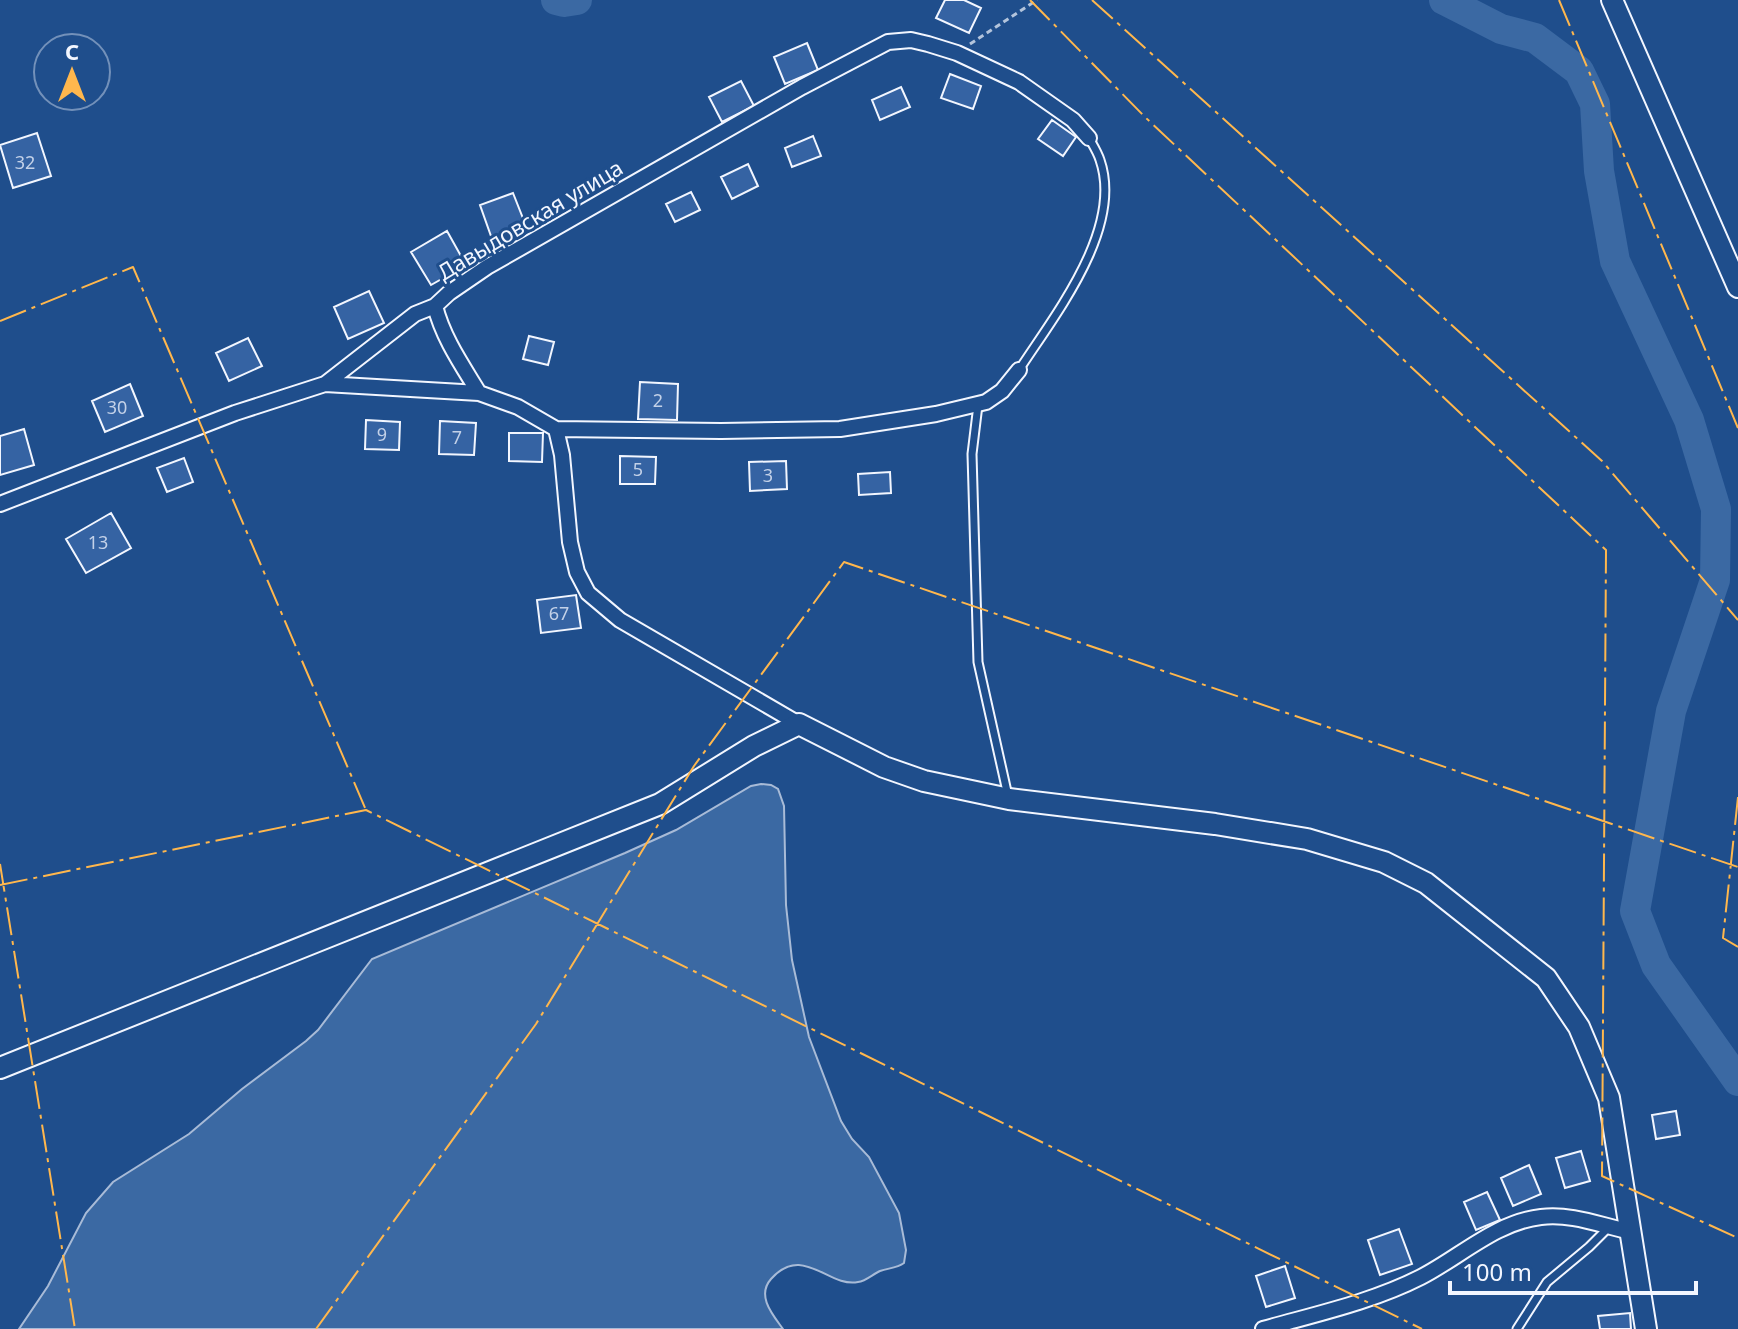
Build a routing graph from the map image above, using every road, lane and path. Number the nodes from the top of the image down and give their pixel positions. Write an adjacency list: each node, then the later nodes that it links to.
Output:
1 (1037, 0): 3 (path)
2 (1612, 0): 5 (street)
3 (957, 53): 4 (street, Давыдовская улица); 6 (street, Давыдовская улица)
4 (1089, 138): 7 (lane)
5 (1738, 287)
6 (435, 306): 8 (street); 9 (street, Давыдовская улица)
7 (1019, 370): 10 (street)
8 (325, 384): 9 (street); 12 (street)
9 (479, 393): 11 (street)
10 (978, 404): 11 (street); 14 (lane)
11 (556, 429): 13 (street)
12 (0, 504)
13 (799, 724): 14 (street); 15 (street)
14 (1009, 799): 17 (street)
15 (0, 1068)
16 (1608, 1227): 17 (street); 18 (street); 19 (lane)
17 (1632, 1232): 20 (street)
18 (1263, 1329)
19 (1517, 1329)
20 (1646, 1329)

